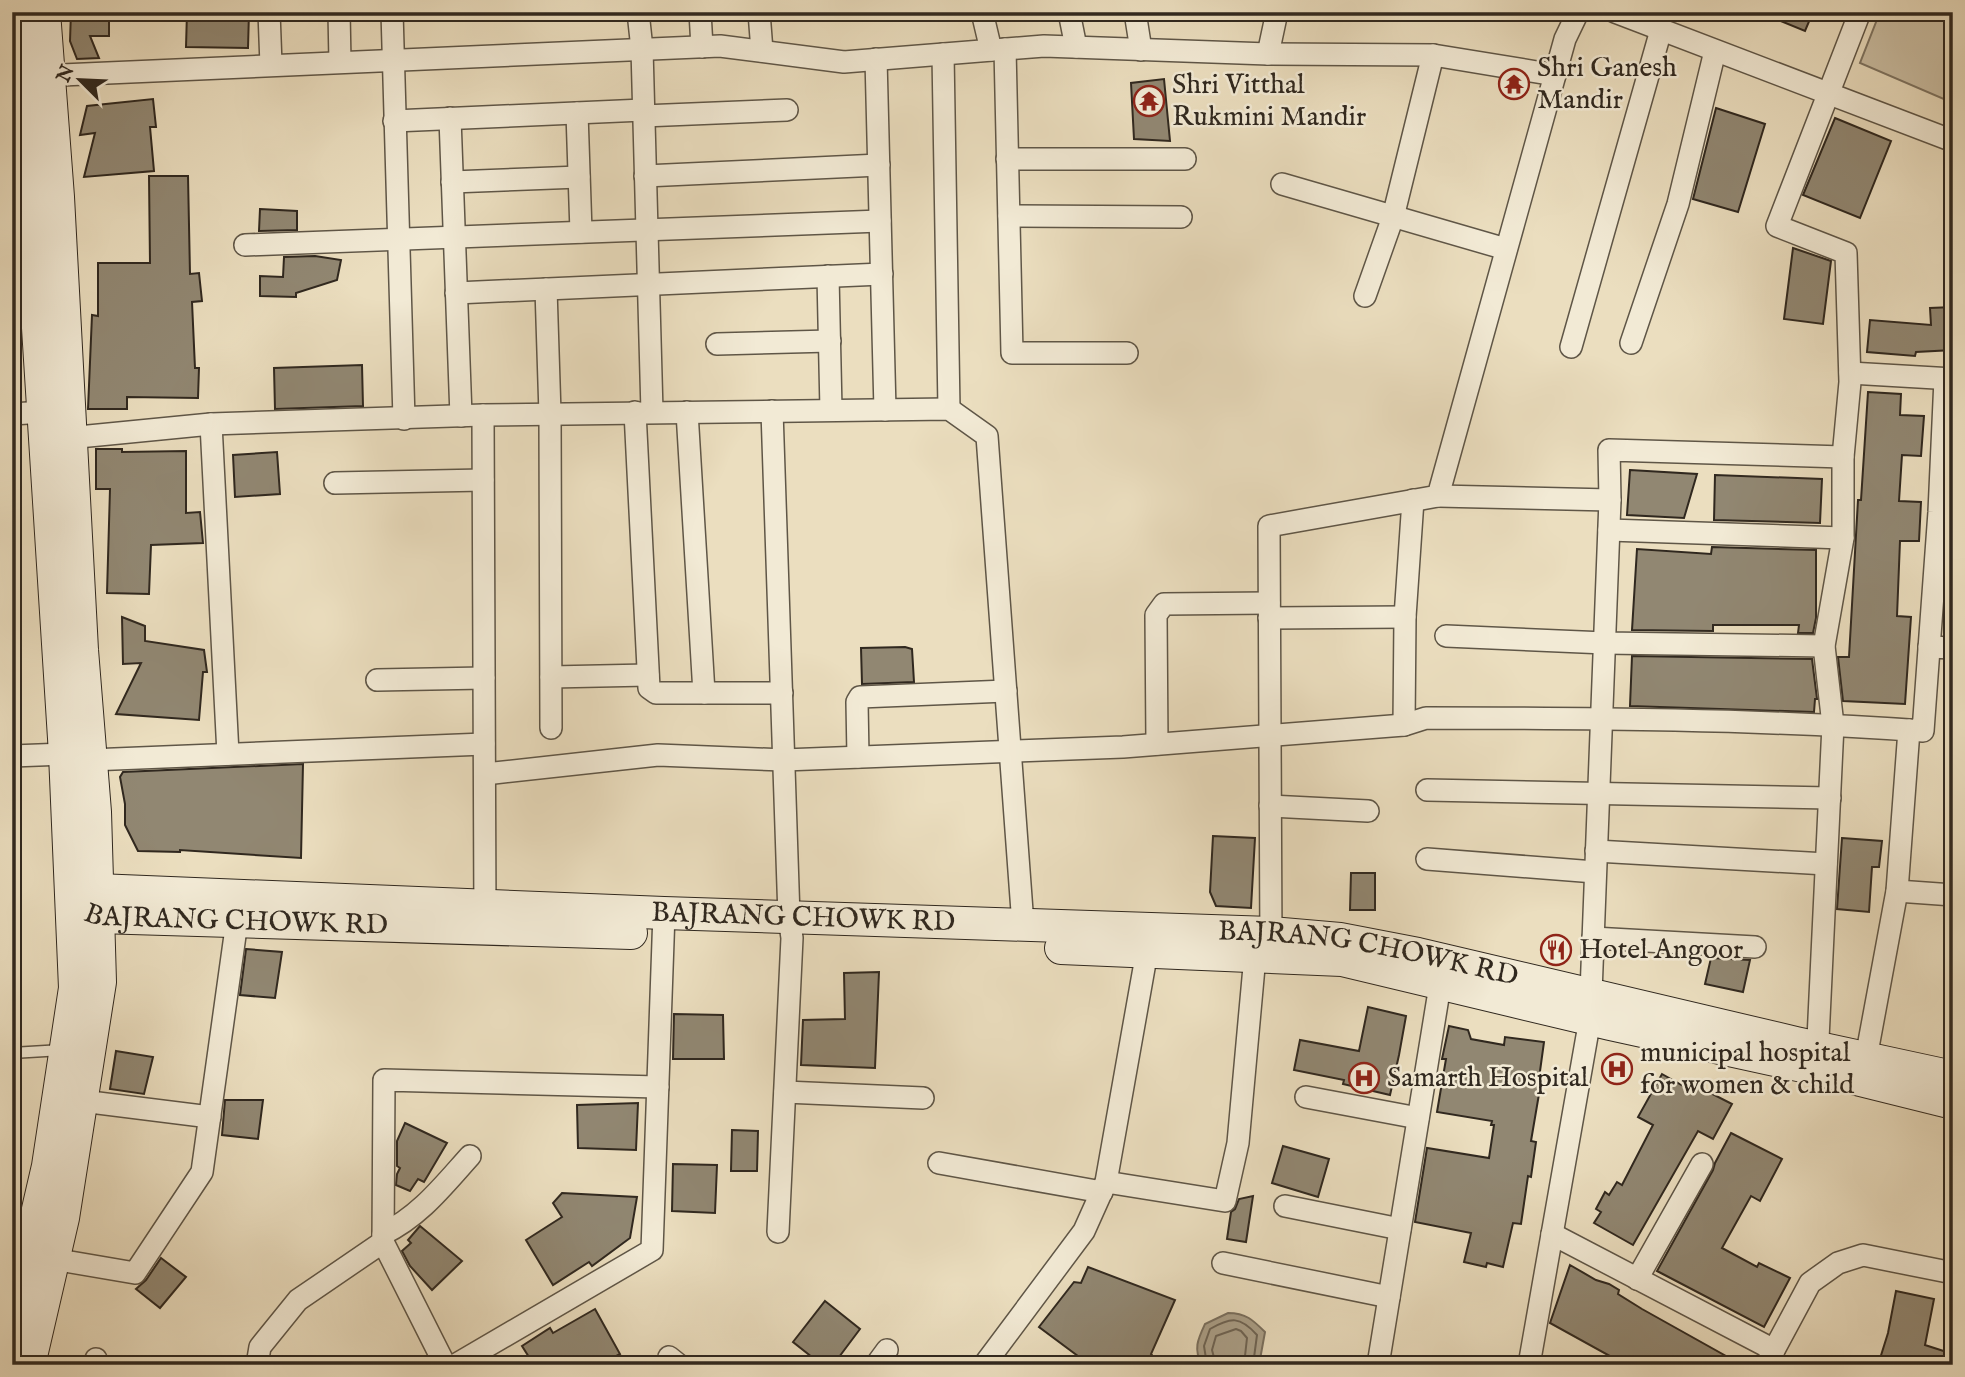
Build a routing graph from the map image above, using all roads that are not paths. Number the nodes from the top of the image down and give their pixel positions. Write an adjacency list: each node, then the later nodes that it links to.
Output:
1 (269, 12): 29 (street)
2 (339, 12): 28 (street)
3 (392, 12): 27 (street)
4 (638, 12): 18 (street)
5 (700, 12): 16 (street)
6 (759, 12): 21 (street)
7 (982, 12): 19 (street)
8 (1069, 12): 17 (street)
9 (1135, 12): 20 (street)
10 (1277, 12): 24 (street)
11 (1578, 12): 30 (street)
12 (1615, 12): 15 (street)
13 (1860, 12): 32 (street)
14 (23, 13): 31 (street)
15 (1661, 30): 22 (street); 66 (street)
16 (702, 47): 18 (street); 21 (street)
17 (1076, 47): 19 (street); 20 (street)
18 (642, 49): 27 (street); 35 (street)
19 (998, 49): 23 (street); 40 (street)
20 (1140, 50): 24 (street)
21 (762, 51): 26 (street)
22 (1714, 51): 32 (street); 64 (street)
23 (943, 54): 26 (street); 70 (street)
24 (1268, 54): 25 (street)
25 (1433, 55): 30 (street); 49 (street)
26 (876, 59): 42 (street)
27 (393, 60): 28 (street); 37 (street)
28 (341, 62): 29 (street)
29 (271, 65): 31 (street)
30 (1555, 75): 56 (street)
31 (36, 76): 39 (street)
32 (1829, 93): 38 (street); 68 (street)
33 (787, 110): 35 (street)
34 (577, 113): 35 (street); 36 (street); 43 (street)
35 (643, 113): 44 (street)
36 (450, 118): 37 (street); 45 (street)
37 (394, 121): 54 (street)
38 (1953, 141)
39 (32, 156): 82 (street)
40 (1007, 159): 41 (street); 47 (street)
41 (1185, 159)
42 (879, 165): 44 (street); 50 (street)
43 (579, 177): 45 (street); 52 (street)
44 (645, 177): 51 (street)
45 (452, 182): 53 (street)
46 (1282, 184): 49 (street)
47 (1009, 216): 48 (street); 67 (street)
48 (1181, 217)
49 (1393, 217): 56 (street); 62 (street)
50 (880, 221): 51 (street); 57 (street)
51 (647, 229): 52 (street); 59 (street)
52 (581, 232): 53 (street)
53 (454, 236): 54 (street); 61 (street)
54 (398, 239): 55 (street); 80 (street)
55 (245, 245)
56 (1506, 249): 86 (street)
57 (882, 274): 58 (street); 72 (street)
58 (828, 276): 59 (street); 63 (street)
59 (649, 285): 60 (street); 74 (street)
60 (546, 289): 61 (street); 76 (street)
61 (456, 293): 79 (street)
62 (1365, 296)
63 (830, 341): 65 (street); 71 (street)
64 (1631, 342)
65 (717, 344)
66 (1571, 347)
67 (1127, 354)
68 (1850, 373): 69 (street); 83 (street)
69 (1949, 379): 89 (street)
70 (949, 409): 72 (street); 103 (street)
71 (831, 410): 72 (street); 73 (street)
72 (885, 410)
73 (772, 411): 75 (street); 105 (street)
74 (644, 412): 75 (street); 76 (street); 99 (street)
75 (687, 412): 104 (street)
76 (550, 414): 78 (street); 100 (street)
77 (12, 415): 82 (street)
78 (483, 415): 79 (street); 84 (street)
79 (461, 416): 80 (street)
80 (404, 419): 81 (street)
81 (211, 425): 82 (street); 115 (street)
82 (53, 430): 117 (street)
83 (1843, 457): 88 (street); 91 (street)
84 (483, 480): 85 (street); 101 (street)
85 (335, 483)
86 (1438, 496): 87 (street); 88 (street)
87 (1413, 500): 92 (street); 93 (street)
88 (1610, 500): 90 (street)
89 (1946, 513): 97 (street)
90 (1609, 530): 91 (street); 95 (street)
91 (1843, 538): 96 (street)
92 (1269, 610): 93 (street); 111 (street); 113 (street)
93 (1405, 617): 108 (street)
94 (1446, 636): 95 (street)
95 (1605, 643): 96 (street); 106 (street)
96 (1824, 646): 107 (street)
97 (1929, 647): 98 (street); 110 (street)
98 (1953, 648)
99 (648, 674): 100 (street); 104 (street)
100 (551, 677): 109 (street)
101 (484, 678): 102 (street); 112 (street)
102 (377, 680)
103 (1006, 691): 114 (street); 118 (street)
104 (704, 693): 105 (street)
105 (782, 693): 119 (street)
106 (1602, 718): 107 (street); 108 (street); 122 (street)
107 (1833, 724): 110 (street); 123 (street)
108 (1404, 725): 111 (street)
109 (551, 728)
110 (1909, 730): 129 (street)
111 (1270, 734): 113 (street); 124 (street)
112 (484, 744): 115 (street); 120 (street)
113 (1157, 744): 114 (street)
114 (1010, 751): 118 (street); 135 (street)
115 (228, 754): 117 (street)
116 (12, 757): 117 (street)
117 (78, 757): 131 (street)
118 (858, 757): 119 (street)
119 (784, 760): 120 (street); 136 (street)
120 (485, 774): 132 (street)
121 (1427, 790): 122 (street)
122 (1598, 795): 123 (street); 127 (street)
123 (1830, 798): 128 (street)
124 (1270, 806): 125 (street); 140 (street)
125 (1368, 811)
126 (1427, 859): 127 (street)
127 (1596, 862): 128 (street); 137 (street)
128 (1826, 864): 145 (street)
129 (1897, 891): 130 (street); 146 (street)
130 (1953, 895)
131 (89, 905): 132 (street, BAJRANG CHOWK RD); 133 (street, BAJRANG CHOWK RD); 143 (street); 152 (street)
132 (485, 918): 133 (street, BAJRANG CHOWK RD); 134 (street, BAJRANG CHOWK RD)
133 (237, 921): 154 (street)
134 (664, 923): 136 (street, BAJRANG CHOWK RD); 148 (street)
135 (1023, 925): 136 (street, BAJRANG CHOWK RD); 138 (street, BAJRANG CHOWK RD)
136 (791, 928): 138 (street, BAJRANG CHOWK RD); 149 (street)
137 (1593, 938): 139 (street); 142 (street)
138 (1149, 940): 140 (street, BAJRANG CHOWK RD); 159 (street)
139 (1755, 947)
140 (1266, 949): 141 (street, BAJRANG CHOWK RD); 159 (street)
141 (1442, 972): 142 (street, BAJRANG CHOWK RD); 155 (street)
142 (1590, 1007): 145 (street, BAJRANG CHOWK RD); 163 (street)
143 (65, 1050): 144 (lane); 170 (street)
144 (12, 1053)
145 (1817, 1058): 146 (street, BAJRANG CHOWK RD); 153 (street, BAJRANG CHOWK RD)
146 (1866, 1058): 147 (street, BAJRANG CHOWK RD)
147 (1953, 1077)
148 (659, 1087): 164 (street); 176 (street)
149 (785, 1092): 151 (street); 162 (street)
150 (1306, 1097): 155 (street)
151 (923, 1098)
152 (82, 1101): 154 (street); 165 (street)
153 (1953, 1103)
154 (210, 1117): 165 (street)
155 (1418, 1118): 161 (street)
156 (470, 1156): 164 (street)
157 (939, 1163): 159 (street)
158 (1702, 1164): 168 (street)
159 (1104, 1187): 172 (street)
160 (1285, 1206): 161 (street)
161 (1400, 1229): 169 (street)
162 (778, 1232)
163 (1552, 1234): 168 (street); 178 (street)
164 (383, 1238): 174 (street); 175 (street)
165 (53, 1259): 173 (street)
166 (1223, 1263): 169 (street)
167 (1953, 1273): 171 (street)
168 (1637, 1279): 171 (street)
169 (1389, 1297): 177 (street)
170 (12, 1322)
171 (1770, 1357)
172 (988, 1363)
173 (29, 1365)
174 (257, 1365)
175 (445, 1365)
176 (455, 1365)
177 (1378, 1365)
178 (1529, 1365)

